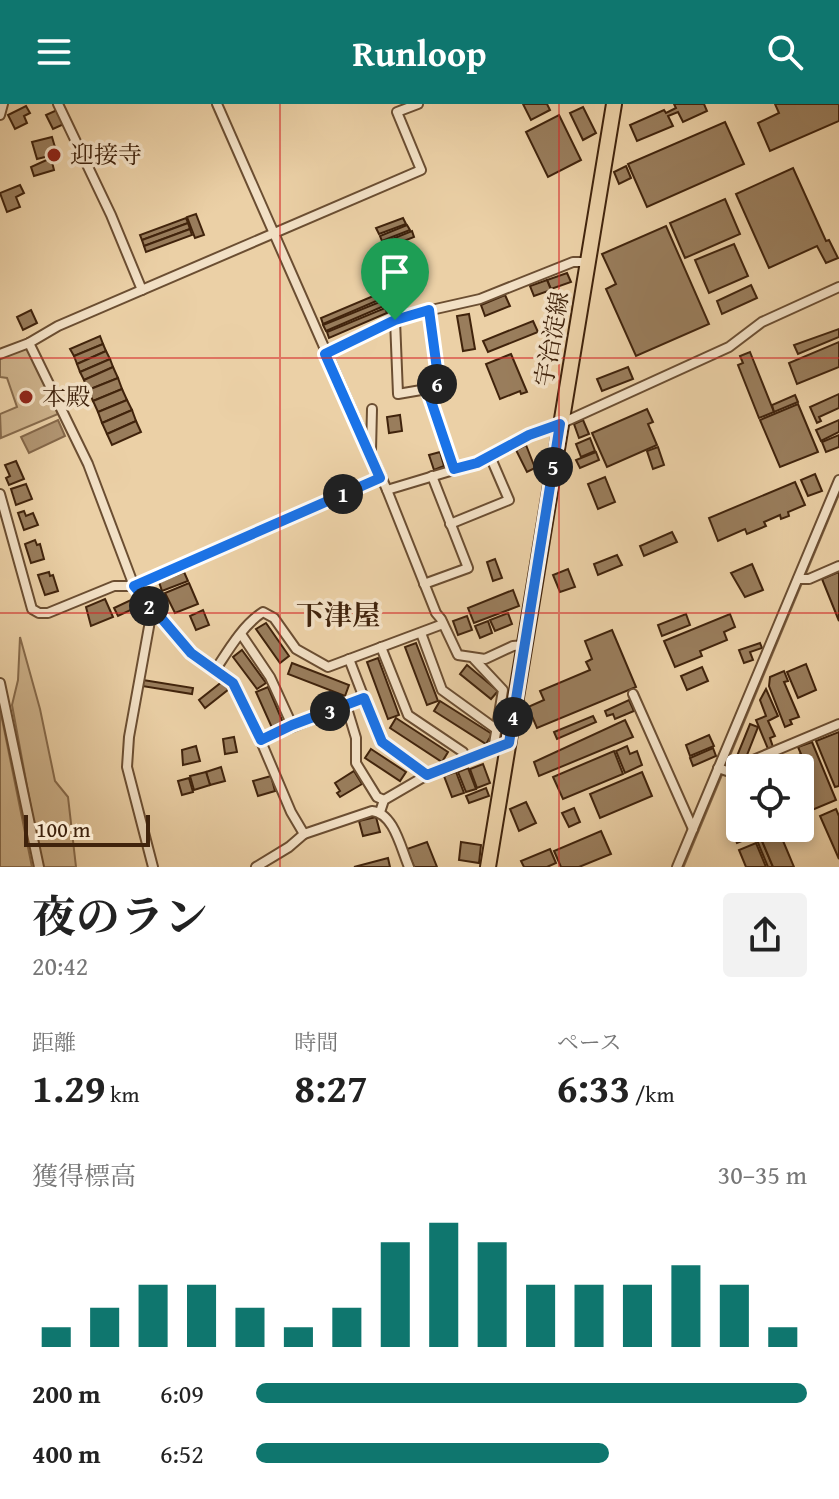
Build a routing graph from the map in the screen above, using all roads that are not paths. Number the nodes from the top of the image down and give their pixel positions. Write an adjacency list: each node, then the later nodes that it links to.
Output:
1 (3, 104): 6 (street)
2 (58, 104): 10 (street)
3 (217, 104): 7 (street)
4 (418, 104): 7 (street)
5 (614, 104): 8 (main road, 宇治淀線)
6 (0, 115)
7 (273, 234): 10 (street); 15 (street)
8 (588, 262): 11 (street); 18 (main road, 宇治淀線)
9 (839, 287): 18 (street)
10 (142, 290): 13 (street)
11 (429, 310): 12 (street); 16 (street)
12 (395, 320): 15 (street); 16 (street)
13 (29, 343): 14 (street); 31 (street)
14 (0, 354)
15 (325, 354): 19 (street)
16 (427, 389): 21 (street)
17 (372, 409): 19 (street)
18 (560, 424): 20 (street); 36 (main road, 宇治淀線)
19 (371, 455): 23 (street)
20 (490, 456): 21 (street); 27 (street)
21 (454, 469): 22 (street)
22 (432, 476): 25 (street); 27 (street)
23 (380, 478): 25 (street); 31 (street)
24 (839, 480): 29 (street)
25 (387, 490): 30 (street)
26 (0, 494): 31 (street)
27 (450, 524): 30 (street)
28 (839, 566): 29 (street)
29 (798, 579): 52 (street)
30 (424, 584): 33 (street)
31 (134, 586): 32 (street)
32 (152, 610): 40 (street); 60 (street)
33 (443, 624): 34 (street); 39 (street)
34 (421, 633): 37 (street); 47 (street)
35 (241, 634): 38 (street); 40 (street); 46 (street)
36 (525, 645): 39 (street); 49 (main road, 宇治淀線)
37 (381, 647): 38 (street); 51 (street)
38 (349, 659): 43 (street)
39 (474, 659): 47 (street)
40 (216, 669): 48 (street)
41 (0, 683): 59 (street)
42 (633, 694): 56 (street)
43 (364, 698): 44 (street); 53 (street)
44 (346, 705): 46 (street); 54 (street)
45 (839, 724): 52 (street)
46 (292, 725): 48 (street)
47 (496, 729): 50 (street)
48 (261, 740): 57 (street)
49 (509, 743): 50 (street); 63 (main road, 宇治淀線)
50 (493, 750): 51 (street)
51 (466, 760): 53 (street)
52 (718, 768): 56 (street)
53 (427, 775): 54 (street)
54 (384, 800): 55 (street)
55 (380, 812): 57 (street); 62 (street)
56 (693, 829): 64 (street)
57 (304, 834): 58 (street)
58 (268, 865): 61 (street)
59 (39, 867)
60 (153, 867)
61 (256, 867)
62 (409, 867)
63 (488, 867)
64 (677, 867)

